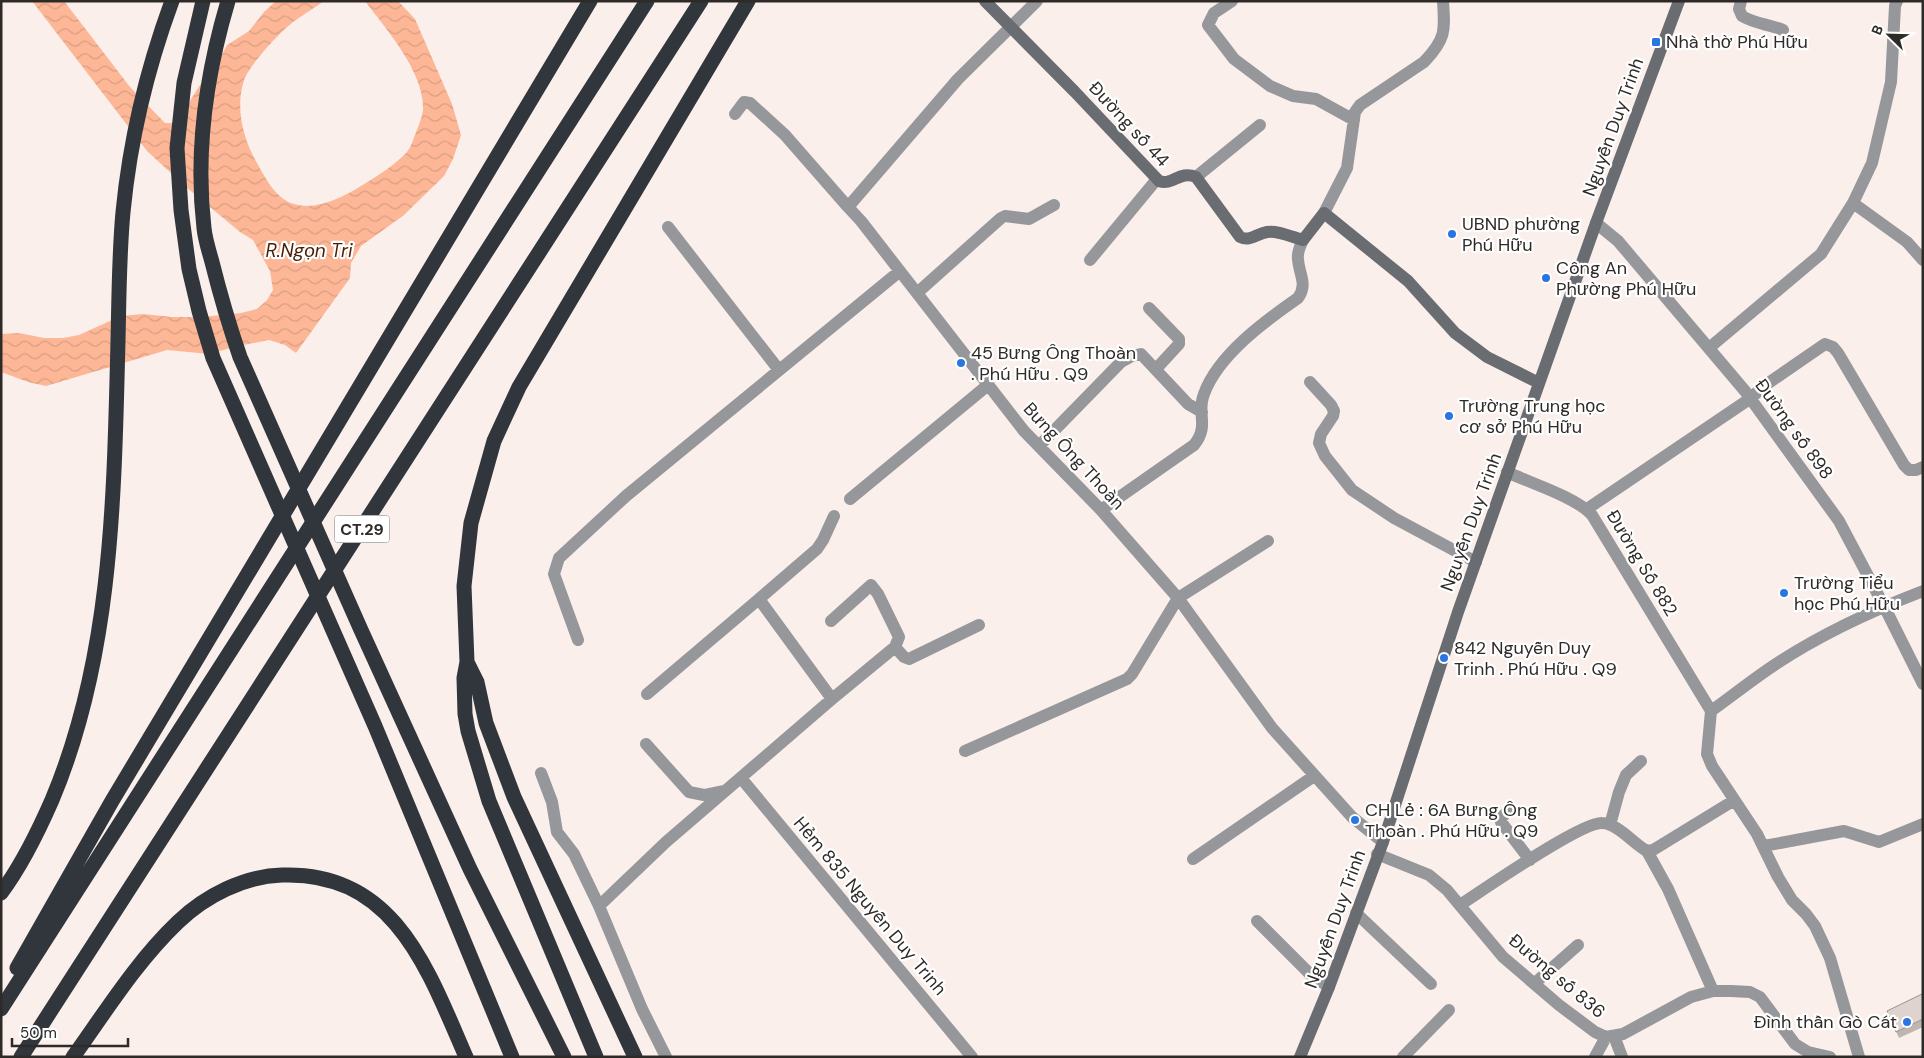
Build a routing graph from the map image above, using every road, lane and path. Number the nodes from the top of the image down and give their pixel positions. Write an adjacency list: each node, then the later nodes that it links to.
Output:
1 (172, 1): 81 (highway)
2 (202, 1): 99 (highway)
3 (228, 1): 100 (highway)
4 (590, 1): 91 (highway, bridge)
5 (647, 1): 92 (highway, CT.29, bridge)
6 (701, 1): 96 (highway, CT.29, bridge)
7 (748, 1): 59 (highway)
8 (985, 1): 15 (main road)
9 (1037, 1): 15 (street)
10 (1232, 1): 18 (street)
11 (1443, 1): 18 (street)
12 (1679, 1): 26 (main road, Nguyễn Duy Trinh)
13 (1741, 1): 16 (street)
14 (1896, 1): 22 (street)
15 (1010, 27): 21 (main road, Đường số 44); 24 (street)
16 (1784, 30)
17 (735, 114): 24 (street, Bưng Ông Thoàn)
18 (1354, 120): 25 (street)
19 (1260, 125): 20 (street)
20 (1196, 177): 21 (main road, Đường số 44); 28 (main road)
21 (1157, 179): 29 (street)
22 (1854, 203): 30 (street); 34 (street)
23 (1054, 204): 32 (street)
24 (848, 207): 31 (street, Bưng Ông Thoàn)
25 (1324, 214): 28 (main road); 38 (main road)
26 (1596, 223): 34 (street, Đường số 898); 38 (main road, Nguyễn Duy Trinh)
27 (668, 228): 36 (street)
28 (1303, 240): 41 (street)
29 (1090, 260)
30 (1923, 260)
31 (900, 271): 32 (street, Bưng Ông Thoàn); 36 (street)
32 (917, 293): 39 (street, Bưng Ông Thoàn)
33 (1149, 308): 35 (street)
34 (1709, 348): 40 (street, Đường số 898)
35 (1156, 369): 41 (street); 42 (street)
36 (779, 370): 57 (street)
37 (1310, 382): 50 (street)
38 (1539, 383): 44 (main road, Nguyễn Duy Trinh)
39 (988, 385): 42 (street, Bưng Ông Thoàn); 45 (street)
40 (1751, 398): 43 (street); 46 (street); 54 (street, Đường số 898)
41 (1202, 412): 47 (street)
42 (1038, 446): 47 (street, Bưng Ông Thoàn)
43 (1923, 467)
44 (1507, 472): 46 (street, Đường Số 882); 50 (main road, Nguyễn Duy Trinh)
45 (850, 499)
46 (1586, 509): 63 (street, Đường Số 882)
47 (1101, 510): 52 (street, Bưng Ông Thoàn)
48 (834, 516): 53 (street)
49 (1268, 541): 52 (street)
50 (1476, 562): 75 (main road, Nguyễn Duy Trinh)
51 (1923, 591): 54 (street)
52 (1178, 598): 65 (street); 68 (street, Bưng Ông Thoàn)
53 (759, 599): 61 (street); 62 (street)
54 (1884, 606): 60 (street, Đường số 898); 63 (street)
55 (831, 621): 58 (street)
56 (979, 626): 58 (street)
57 (578, 640)
58 (895, 647): 62 (street)
59 (467, 662): 101 (highway); 102 (highway)
60 (1923, 684)
61 (647, 694)
62 (832, 699): 69 (street)
63 (1711, 711): 71 (street)
64 (646, 744): 70 (street)
65 (965, 751)
66 (1641, 761): 74 (street)
67 (540, 773): 83 (street)
68 (1314, 776): 75 (street, Bưng Ông Thoàn); 79 (street)
69 (741, 778): 70 (street); 104 (street, Hẻm 835 Nguyễn Duy Trinh)
70 (725, 791): 83 (street)
71 (1733, 800): 76 (street); 77 (street)
72 (1508, 811): 80 (street)
73 (1923, 824): 76 (street)
74 (1610, 825): 77 (street); 80 (street)
75 (1382, 842): 78 (main road, Nguyễn Duy Trinh)
76 (1764, 846): 110 (street)
77 (1647, 851): 90 (street)
78 (1377, 854): 82 (street, Đường số 836); 84 (main road, Nguyễn Duy Trinh)
79 (1193, 859)
80 (1530, 860): 82 (street)
81 (1, 893)
82 (1460, 905): 87 (street, Đường số 836)
83 (600, 906): 103 (street)
84 (1356, 913): 88 (street); 89 (main road, Nguyễn Duy Trinh)
85 (1257, 921): 89 (street)
86 (1578, 945): 87 (street)
87 (1535, 983): 94 (street, Đường số 836)
88 (1431, 984)
89 (1329, 987): 105 (main road, Nguyễn Duy Trinh)
90 (1713, 991): 94 (street, Đường số 836); 95 (street, Đường số 836)
91 (1, 994)
92 (1, 1009)
93 (1449, 1010): 106 (street)
94 (1610, 1036): 107 (street); 108 (street)
95 (1799, 1053): 109 (street, Đường số 836)
96 (21, 1057)
97 (73, 1057): 98 (highway)
98 (466, 1057)
99 (512, 1057)
100 (564, 1057)
101 (596, 1057)
102 (635, 1057)
103 (666, 1057)
104 (972, 1057)
105 (1300, 1057)
106 (1404, 1057)
107 (1595, 1057)
108 (1622, 1057)
109 (1830, 1057)
110 (1859, 1057)

